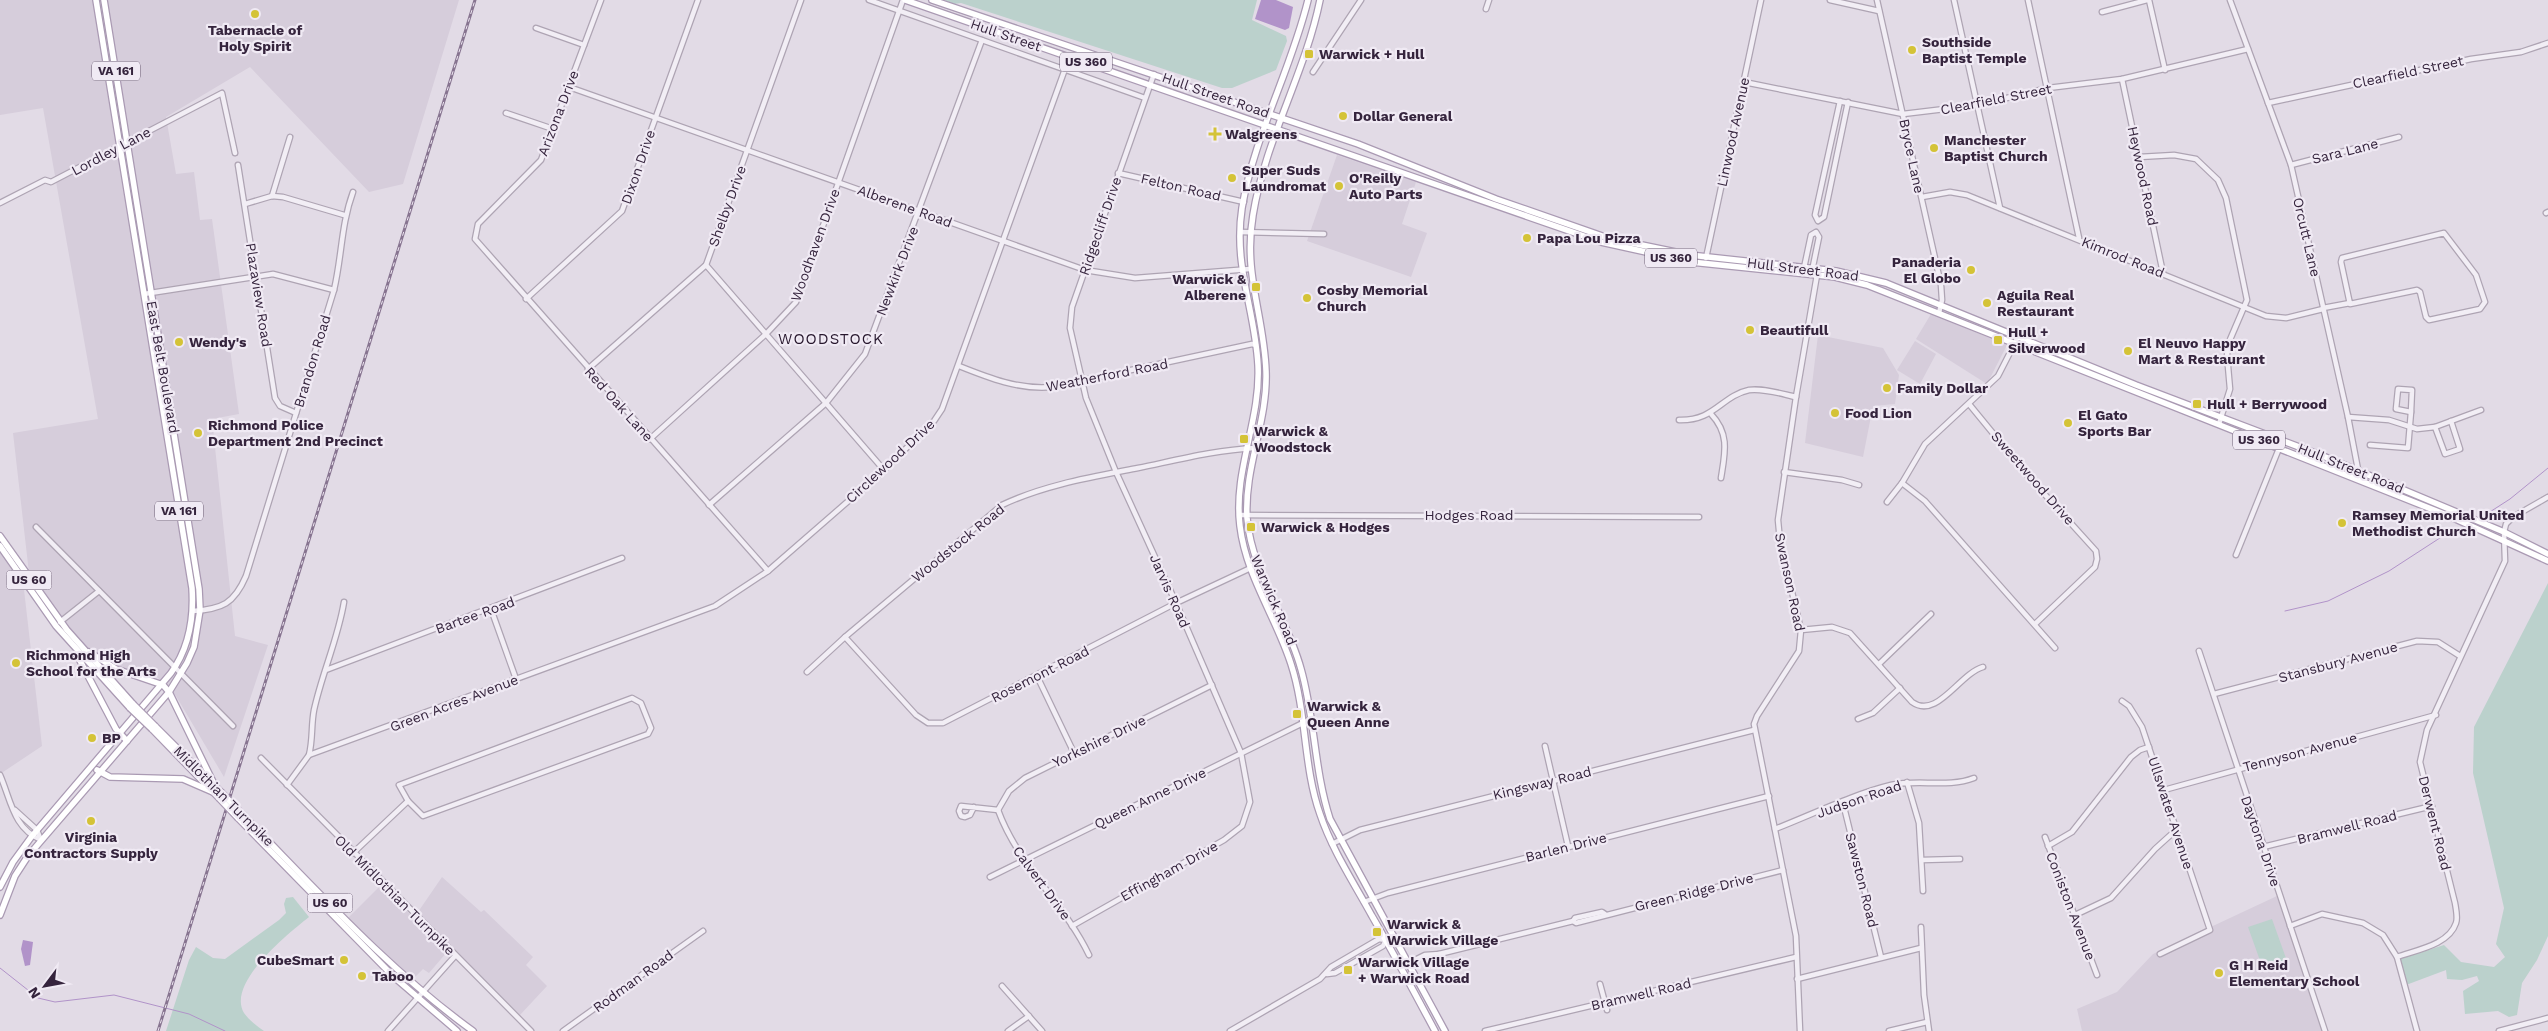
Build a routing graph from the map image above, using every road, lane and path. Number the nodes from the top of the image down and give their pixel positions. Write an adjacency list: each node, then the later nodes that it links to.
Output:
1 (96, 0): 54 (main road, East Belt Boulevard / VA 161)
2 (104, 0): 53 (main road, East Belt Boulevard / VA 161)
3 (601, 0): 27 (street, Arizona Drive)
4 (698, 0): 46 (street, Dixon Drive)
5 (801, 0): 55 (street, Shelby Drive)
6 (869, 0): 21 (street)
7 (904, 0): 21 (street, Woodhaven Drive); 35 (main road, Hull Street / US 360)
8 (932, 0): 32 (main road, Hull Street / US 360)
9 (1308, 0): 44 (main road, Warwick Road)
10 (1320, 0): 47 (main road, Warwick Road)
11 (1361, 0): 31 (street)
12 (1489, 0): 20 (street)
13 (1761, 0): 34 (street, Linwood Avenue)
14 (1830, 0): 22 (street)
15 (1877, 0): 22 (street, Bryce Lane)
16 (1954, 0): 42 (street)
17 (2028, 0): 37 (street)
18 (2148, 0): 23 (street); 30 (street)
19 (2230, 0): 28 (street, Orcutt Lane)
20 (1486, 9)
21 (899, 11): 25 (street); 61 (street, Woodhaven Drive)
22 (1880, 11): 45 (street, Bryce Lane)
23 (2102, 12)
24 (536, 28): 27 (street)
25 (982, 40): 29 (street); 69 (street, Newkirk Drive)
26 (2548, 43): 41 (street, Clearfield Street)
27 (584, 45): 36 (street, Arizona Drive)
28 (2248, 49): 30 (street, Clearfield Street); 41 (street, Orcutt Lane)
29 (1065, 69): 38 (street); 76 (street, Circlewood Drive)
30 (2165, 70): 33 (street, Clearfield Street)
31 (1313, 72)
32 (1154, 74): 35 (street, Ridgecliff Drive); 44 (main road, Hull Street Road / US 360)
33 (2122, 79): 37 (street, Clearfield Street); 57 (street, Heywood Road)
34 (1744, 82): 39 (street, Clearfield Street); 77 (street, Linwood Avenue)
35 (1150, 85): 38 (street, Ridgecliff Drive); 48 (main road, Hull Street / US 360)
36 (569, 88): 46 (street, Alberene Road); 49 (street, Arizona Drive)
37 (2048, 88): 42 (street, Clearfield Street); 75 (street)
38 (1145, 98): 60 (street, Ridgecliff Drive)
39 (1840, 101): 40 (street, Clearfield Street); 40 (street)
40 (1848, 102): 45 (street, Clearfield Street)
41 (2268, 103): 58 (street, Orcutt Lane)
42 (1978, 105): 45 (street, Clearfield Street); 68 (street)
43 (506, 113): 49 (street)
44 (1271, 114): 47 (main road, Hull Street Road / US 360); 48 (main road, Warwick Road)
45 (1903, 114): 64 (street, Bryce Lane)
46 (655, 118): 55 (street, Alberene Road); 89 (street, Dixon Drive)
47 (1282, 118): 50 (main road, Warwick Road); 77 (main road, Hull Street Road / US 360)
48 (1266, 126): 50 (main road, Hull Street / US 360); 65 (main road, Warwick Road)
49 (553, 129): 74 (street, Arizona Drive)
50 (1277, 130): 72 (main road, Warwick Road); 77 (main road, Hull Street Road / US 360)
51 (290, 137): 63 (street)
52 (2399, 137): 58 (street, Sara Lane)
53 (127, 142): 54 (street, Lordley Lane); 56 (street, Lordley Lane); 87 (main road, East Belt Boulevard / VA 161)
54 (119, 147): 66 (street, Lordley Lane); 88 (main road, East Belt Boulevard / VA 161)
55 (747, 152): 61 (street, Alberene Road); 78 (street, Shelby Drive)
56 (235, 153)
57 (2139, 157): 84 (street, Heywood Road); 92 (street)
58 (2290, 165): 93 (street, Orcutt Lane)
59 (238, 166): 67 (street, Plazaview Road)
60 (1118, 173): 65 (street, Felton Road); 81 (street, Ridgecliff Drive)
61 (838, 181): 69 (street, Alberene Road); 95 (street, Woodhaven Drive)
62 (353, 192): 70 (street, Brandon Road)
63 (272, 196): 67 (street); 70 (street)
64 (1922, 197): 68 (street, Kimrod Road); 91 (street, Bryce Lane)
65 (1244, 202): 71 (main road, Warwick Road)
66 (0, 203)
67 (245, 204): 85 (street, Plazaview Road)
68 (2000, 208): 75 (street, Kimrod Road)
69 (920, 212): 76 (street, Alberene Road); 102 (street, Newkirk Drive)
70 (344, 215): 86 (street, Brandon Road)
71 (1240, 232): 72 (street); 79 (main road, Warwick Road)
72 (1251, 232): 73 (street); 80 (main road, Warwick Road)
73 (1324, 234)
74 (475, 235): 89 (street, Red Oak Lane)
75 (2079, 238): 84 (street, Kimrod Road)
76 (1001, 241): 81 (street, Alberene Road); 98 (street, Circlewood Drive)
77 (1705, 260): 82 (main road, Hull Street Road / US 360)
78 (706, 265): 95 (street); 99 (street, Shelby Drive)
79 (1241, 269): 80 (street, Alberene Road); 81 (street, Alberene Road); 97 (main road, Warwick Road)
80 (1250, 269): 118 (main road, Warwick Road)
81 (1085, 270): 100 (street, Ridgecliff Drive)
82 (1804, 271): 83 (main road, Hull Street Road / US 360); 83 (street, Swanson Road)
83 (1815, 272): 91 (main road, Hull Street Road / US 360); 94 (main road, Hull Street Road / US 360); 101 (street, Swanson Road)
84 (2163, 273): 92 (street, Kimrod Road)
85 (256, 275): 86 (street); 87 (street); 106 (street, Plazaview Road)
86 (334, 290): 106 (street, Brandon Road)
87 (151, 293): 88 (street); 150 (main road, East Belt Boulevard / VA 161)
88 (144, 294): 151 (main road, East Belt Boulevard / VA 161)
89 (526, 299): 99 (street, Red Oak Lane)
90 (2350, 303): 90 (street, Kimrod Road); 93 (street, Kimrod Road)
91 (1941, 305): 94 (street, Bryce Lane); 96 (main road, Hull Street Road / US 360)
92 (2245, 306): 93 (street, Kimrod Road); 110 (street)
93 (2323, 309): 108 (street, Orcutt Lane)
94 (1939, 312): 96 (main road, Hull Street Road / US 360)
95 (766, 334): 102 (street); 114 (street, Woodhaven Drive)
96 (2016, 339): 103 (street); 110 (main road, Hull Street Road / US 360)
97 (1256, 345): 100 (street, Weatherford Road); 117 (main road, Warwick Road)
98 (959, 366): 100 (street, Weatherford Road); 120 (street, Circlewood Drive)
99 (588, 369): 114 (street, Red Oak Lane)
100 (1083, 382): 122 (street, Jarvis Road)
101 (1796, 397): 107 (street); 123 (street, Swanson Road)
102 (826, 403): 120 (street); 130 (street, Newkirk Drive)
103 (1969, 404): 126 (street); 154 (street, Sweetwood Drive)
104 (2481, 410): 111 (street)
105 (2411, 412): 105 (street); 112 (street)
106 (296, 413): 150 (street, Brandon Road)
107 (1711, 414): 109 (street); 124 (street)
108 (2348, 417): 112 (street); 121 (street, Orcutt Lane)
109 (1679, 420)
110 (2220, 421): 115 (main road, Hull Street Road / US 360); 119 (main road, Hull Street Road / US 360)
111 (2451, 421): 113 (street); 113 (street)
112 (2411, 426): 113 (street); 116 (street)
113 (2435, 427)
114 (650, 439): 130 (street, Red Oak Lane)
115 (2282, 441): 119 (street); 121 (main road, Hull Street Road / US 360)
116 (2370, 445)
117 (1246, 448): 118 (street, Woodstock Road); 122 (street, Woodstock Road); 131 (main road, Warwick Road)
118 (1255, 448): 132 (main road, Warwick Road)
119 (2279, 448): 125 (main road, Hull Street Road / US 360); 140 (street)
120 (884, 470): 145 (street, Circlewood Drive)
121 (2358, 471): 125 (street, Orcutt Lane); 135 (main road, Hull Street Road / US 360)
122 (1116, 472): 148 (street, Jarvis Road); 156 (street, Woodstock Road)
123 (1784, 472): 127 (street); 155 (street, Swanson Road)
124 (1721, 478)
125 (2360, 480): 137 (main road, Hull Street Road / US 360)
126 (1902, 483): 129 (street); 154 (street)
127 (1859, 485)
128 (2548, 497): 135 (street)
129 (1887, 502)
130 (709, 505): 145 (street, Red Oak Lane)
131 (1239, 515): 132 (street, Hodges Road); 144 (main road, Warwick Road)
132 (1247, 515): 133 (street, Hodges Road); 143 (main road, Warwick Road)
133 (1699, 517)
134 (36, 527): 146 (street)
135 (2504, 532): 137 (street, Derwent Road); 139 (main road, Hull Street Road / US 360)
136 (0, 536): 153 (main road, Midlothian Turnpike / US 60)
137 (2505, 540): 142 (main road, Hull Street Road / US 360); 162 (street, Derwent Road)
138 (0, 546): 158 (main road, Midlothian Turnpike / US 60)
139 (2548, 554)
140 (2236, 555)
141 (622, 558): 149 (street, Bartee Road)
142 (2548, 561)
143 (1257, 565): 144 (street, Rosemont Road); 181 (main road, Warwick Road)
144 (1250, 568): 148 (street, Rosemont Road); 182 (main road, Warwick Road)
145 (768, 571): 157 (street, Circlewood Drive)
146 (99, 591): 153 (street); 166 (street)
147 (344, 602): 165 (street)
148 (1176, 603): 169 (street, Rosemont Road); 173 (street, Jarvis Road)
149 (491, 609): 165 (street, Bartee Road); 170 (street)
150 (200, 610): 151 (street, Brandon Road); 168 (main road, East Belt Boulevard / VA 161)
151 (193, 611): 166 (main road, East Belt Boulevard / VA 161)
152 (1931, 614): 163 (street)
153 (60, 622): 159 (main road, Midlothian Turnpike / US 60)
154 (2035, 624): 160 (street)
155 (1801, 630): 163 (street); 184 (street, Swanson Road)
156 (845, 637): 167 (street, Woodstock Road); 169 (street, Rosemont Road)
157 (634, 638): 170 (street, Green Acres Avenue)
158 (71, 644): 178 (main road, Midlothian Turnpike / US 60); 185 (main road)
159 (80, 646): 171 (main road); 178 (main road, Midlothian Turnpike / US 60)
160 (2055, 648)
161 (2199, 651): 176 (street, Daytona Drive)
162 (2460, 656): 176 (street, Stansbury Avenue); 179 (street, Derwent Road)
163 (1879, 664): 174 (street)
164 (1982, 667): 174 (street)
165 (326, 670): 191 (street)
166 (173, 671): 168 (street); 171 (main road); 172 (main road, East Belt Boulevard / VA 161)
167 (807, 672)
168 (180, 675): 175 (main road, East Belt Boulevard / VA 161); 183 (street)
169 (1037, 676): 190 (street)
170 (516, 679): 191 (street, Green Acres Avenue)
171 (151, 680): 172 (main road)
172 (163, 685): 175 (main road); 185 (main road, East Belt Boulevard / VA 161)
173 (1212, 685): 189 (street, Jarvis Road); 190 (street, Yorkshire Drive)
174 (1900, 688): 180 (street)
175 (169, 692): 186 (main road, East Belt Boulevard / VA 161); 201 (main road)
176 (2214, 694): 194 (street, Daytona Drive)
177 (2122, 701): 188 (street, Ullswater Avenue)
178 (132, 706): 201 (main road, Midlothian Turnpike / US 60, bridge)
179 (2436, 715): 194 (street, Tennyson Avenue); 207 (street, Derwent Road)
180 (1858, 719)
181 (1311, 720): 182 (street, Queen Anne Drive); 217 (main road, Warwick Road)
182 (1303, 723): 189 (street, Queen Anne Drive); 219 (main road, Warwick Road)
183 (233, 726)
184 (1754, 730): 198 (street, Kingsway Road); 203 (street)
185 (120, 735): 186 (main road); 193 (main road, VA 161)
186 (127, 741): 195 (main road, VA 161)
187 (1545, 746): 198 (street)
188 (2150, 747): 202 (street, Ullswater Avenue); 221 (street)
189 (1241, 752): 205 (street, Jarvis Road); 226 (street, Queen Anne Drive)
190 (1074, 753): 210 (street, Yorkshire Drive)
191 (309, 755): 200 (street)
192 (261, 758): 200 (street, Old Midlothian Turnpike)
193 (93, 766): 195 (main road); 213 (main road, VA 161)
194 (2237, 769): 202 (street, Tennyson Avenue); 222 (street, Daytona Drive)
195 (99, 772): 201 (main road); 218 (main road, VA 161)
196 (0, 775): 209 (street)
197 (1974, 778): 199 (street, Judson Road)
198 (1554, 780): 217 (street, Kingsway Road); 220 (street)
199 (1907, 782): 206 (street, Judson Road); 225 (street)
200 (287, 785): 223 (street, Old Midlothian Turnpike)
201 (214, 789): 211 (main road, Midlothian Turnpike / US 60, bridge)
202 (2164, 790): 214 (street, Ullswater Avenue)
203 (1769, 796): 212 (street); 220 (street, Barlen Drive)
204 (408, 801): 204 (street); 223 (street)
205 (1250, 802): 235 (street, Effingham Drive)
206 (1843, 803): 212 (street, Judson Road); 246 (street, Sawston Road)
207 (2432, 806): 222 (street, Bramwell Road); 247 (street, Derwent Road)
208 (974, 807): 210 (street)
209 (15, 810): 213 (street); 215 (street)
210 (998, 810): 226 (street, Calvert Drive)
211 (239, 815): 254 (main road, Midlothian Turnpike / US 60); 255 (main road, Midlothian Turnpike / US 60)
212 (1775, 829): 227 (street)
213 (38, 830): 215 (main road, VA 161); 218 (street)
214 (2176, 830): 234 (street); 242 (street, Ullswater Avenue)
215 (32, 836): 218 (street); 229 (main road, VA 161)
216 (2045, 837): 221 (street, Coniston Avenue)
217 (1339, 839): 219 (street, Kingsway Road); 231 (main road, Warwick Road)
218 (41, 840): 233 (main road, VA 161)
219 (1332, 844): 232 (main road, Warwick Road)
220 (1568, 846): 231 (street, Barlen Drive)
221 (2048, 846): 234 (street, Coniston Avenue)
222 (2263, 847): 236 (street, Daytona Drive)
223 (353, 853): 244 (street, Old Midlothian Turnpike)
224 (1960, 859): 225 (street)
225 (1922, 860): 230 (street)
226 (1023, 861): 228 (street, Queen Anne Drive); 235 (street, Calvert Drive)
227 (1783, 870): 245 (street); 248 (street, Green Ridge Drive)
228 (990, 877)
229 (0, 887)
230 (1923, 891)
231 (1372, 899): 232 (street, Barlen Drive); 239 (main road, Warwick Road)
232 (1364, 902): 240 (main road, Warwick Road)
233 (0, 915)
234 (2075, 915): 250 (street, Coniston Avenue)
235 (1072, 926): 243 (street, Calvert Drive)
236 (2290, 926): 247 (street); 275 (street, Daytona Drive)
237 (1922, 927): 241 (street)
238 (703, 931): 265 (street, Rodman Road)
239 (1393, 936): 240 (street); 248 (main road, Warwick Road)
240 (1386, 940): 249 (main road, Warwick Road); 268 (street)
241 (1921, 948): 246 (street); 260 (street)
242 (2160, 954)
243 (1089, 955)
244 (456, 956): 254 (street); 264 (street, Old Midlothian Turnpike)
245 (1796, 957): 251 (street); 256 (street, Bramwell Road)
246 (1881, 957): 251 (street)
247 (2396, 957): 276 (street)
248 (1408, 964): 249 (street, Green Ridge Drive); 270 (main road, Warwick Road)
249 (1401, 967): 269 (main road, Warwick Road)
250 (2097, 975)
251 (1798, 979): 272 (street)
252 (1600, 984): 256 (street)
253 (1002, 986): 258 (street)
254 (423, 992): 255 (street); 263 (main road, Midlothian Turnpike / US 60)
255 (417, 998): 261 (street); 262 (main road, Midlothian Turnpike / US 60)
256 (1605, 1003): 257 (street); 271 (street, Bramwell Road)
257 (1607, 1010)
258 (1029, 1016): 266 (street); 267 (street)
259 (2548, 1018): 277 (street)
260 (1927, 1022): 273 (street); 274 (street)
261 (388, 1031)
262 (457, 1031)
263 (473, 1031)
264 (531, 1031)
265 (563, 1031)
266 (1008, 1031)
267 (1042, 1031)
268 (1230, 1031)
269 (1435, 1031)
270 (1445, 1031)
271 (1485, 1031)
272 (1800, 1031)
273 (1889, 1031)
274 (1929, 1031)
275 (2325, 1031)
276 (2417, 1031)
277 (2498, 1031)

